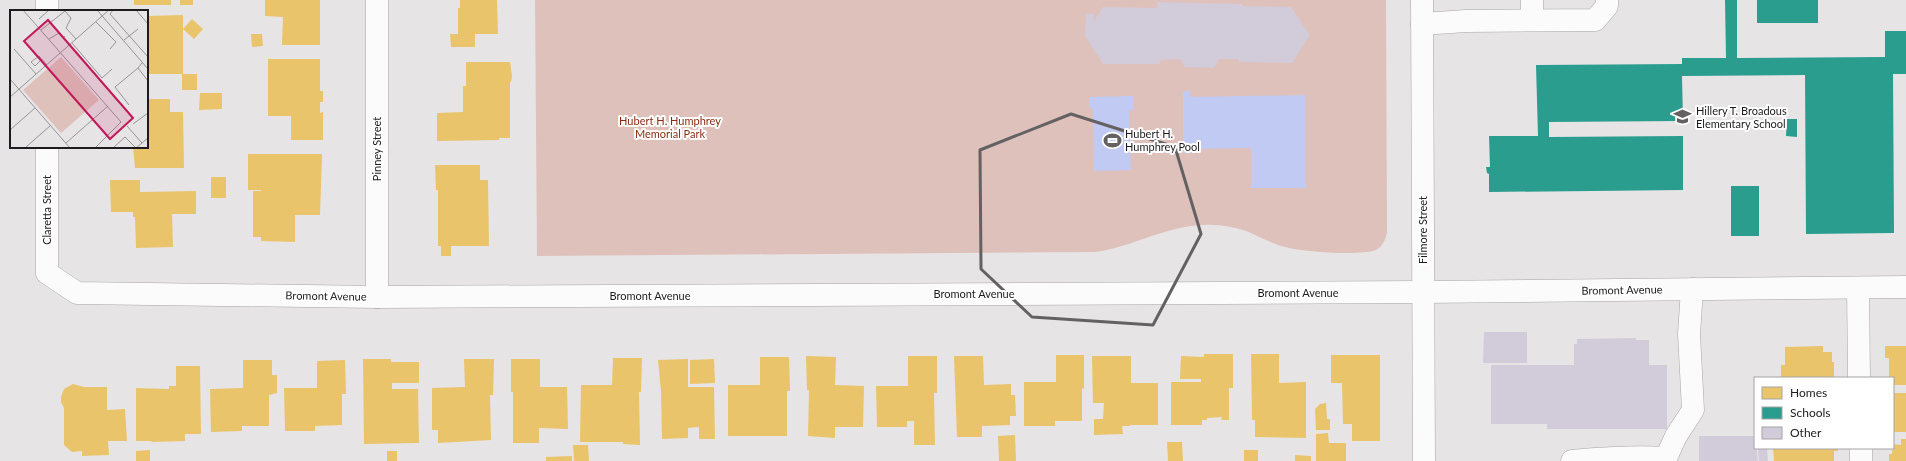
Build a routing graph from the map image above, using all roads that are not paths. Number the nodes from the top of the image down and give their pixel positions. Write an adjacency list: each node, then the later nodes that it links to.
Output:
1 (377, 0): 12 (street, Pinney Street)
2 (1422, 0): 5 (street, Filmore Street)
3 (1608, 0): 4 (street)
4 (1532, 10): 5 (street)
5 (1422, 24): 11 (street, Filmore Street)
6 (47, 148): 7 (street, Claretta Street)
7 (47, 273): 12 (street, Bromont Avenue)
8 (1906, 287): 9 (street, Bromont Avenue)
9 (1858, 288): 10 (street, Bromont Avenue); 13 (street)
10 (1692, 289): 11 (street, Bromont Avenue); 16 (street)
11 (1423, 292): 12 (street, Bromont Avenue); 15 (street, Filmore Street)
12 (377, 297)
13 (1859, 377)
14 (1861, 449): 17 (street)
15 (1424, 461)
16 (1572, 461)
17 (1861, 461)

